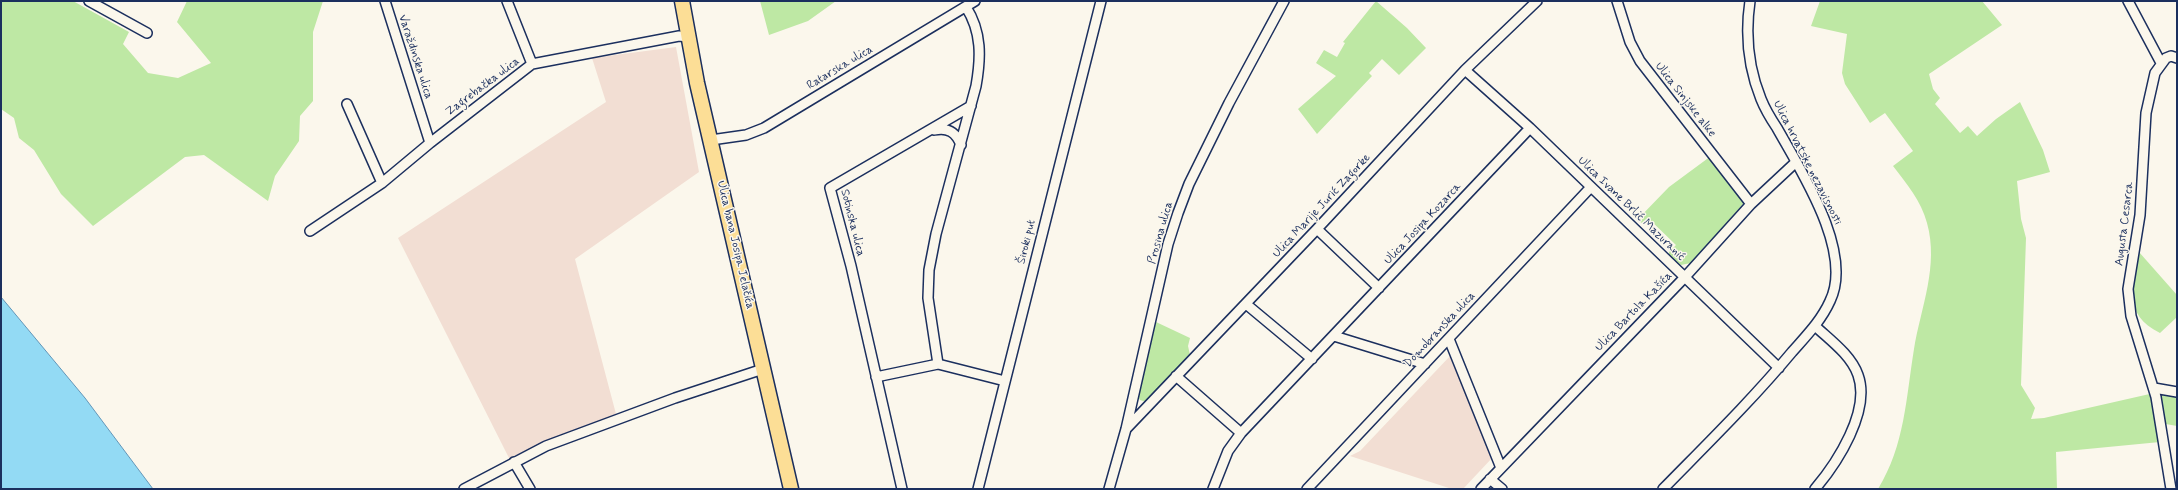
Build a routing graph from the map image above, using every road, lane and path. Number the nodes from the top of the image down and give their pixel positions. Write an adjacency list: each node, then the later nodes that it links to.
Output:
1 (89, 1): 13 (street)
2 (385, 1): 24 (street, Varaždinska ulica)
3 (507, 1): 17 (street)
4 (682, 1): 14 (main road, Ulica bana Josipa Jelačića)
5 (975, 1): 12 (street, Ratarska ulica)
6 (1101, 1): 45 (street, Široki put)
7 (1284, 1): 48 (street, Prosina ulica)
8 (1537, 1): 18 (street, Ulica Marije Jurić Zagorke)
9 (1617, 1): 29 (street, Ulica Sinjske alke)
10 (1750, 1): 26 (street, Ulica hrvatske nezavisnosti)
11 (2128, 1): 16 (street)
12 (966, 7): 20 (street); 23 (street, Ratarska ulica)
13 (147, 32)
14 (688, 37): 17 (street, Zagrebačka ulica); 23 (main road, Ulica bana Josipa Jelačića)
15 (2177, 58): 16 (street)
16 (2161, 63): 46 (street, Augusta Cesarca)
17 (532, 64): 24 (street, Zagrebačka ulica)
18 (1465, 70): 21 (street, Ulica Ivane Brlić Mazuranić); 30 (street, Ulica Marije Jurić Zagorke)
19 (347, 104): 27 (street)
20 (971, 106): 22 (street, Sotinska ulica); 25 (street)
21 (1530, 128): 28 (street, Ulica Ivane Brlić Mazuranić); 33 (street, Ulica Josipa Kozarca)
22 (931, 130): 25 (street); 44 (street, Sotinska ulica)
23 (711, 140): 42 (main road, Ulica bana Josipa Jelačića)
24 (430, 143): 27 (street, Zagrebačka ulica)
25 (961, 145): 39 (street)
26 (1796, 162): 29 (street, Ulica Bartola Kašića); 35 (street, Ulica hrvatske nezavisnosti)
27 (382, 183): 31 (street, Zagrebačka ulica)
28 (1591, 187): 32 (street, Ulica Ivane Brlić Mazuranić); 37 (street, Domobranska ulica)
29 (1751, 204): 32 (street, Ulica Bartola Kašića)
30 (1318, 229): 33 (street); 34 (street, Ulica Marije Jurić Zagorke)
31 (310, 231)
32 (1685, 277): 41 (street, Ulica Ivane Brlić Mazuranić); 51 (street, Ulica Bartola Kašića)
33 (1379, 288): 36 (street, Ulica Josipa Kozarca)
34 (1246, 304): 38 (street); 43 (street, Ulica Marije Jurić Zagorke)
35 (1815, 326): 41 (street, Ulica hrvatske nezavisnosti); 64 (street)
36 (1334, 336): 38 (street, Ulica Josipa Kozarca); 40 (street)
37 (1449, 339): 40 (street, Domobranska ulica); 51 (street)
38 (1312, 359): 49 (street, Ulica Josipa Kozarca)
39 (938, 364): 44 (street); 45 (street)
40 (1426, 364): 60 (street, Domobranska ulica)
41 (1779, 368): 63 (street, Ulica hrvatske nezavisnosti)
42 (763, 369): 50 (street); 55 (main road, Ulica bana Josipa Jelačića)
43 (1176, 376): 48 (street, Ulica Marije Jurić Zagorke); 49 (street)
44 (876, 377): 56 (street, Sotinska ulica)
45 (1005, 381): 57 (street, Široki put)
46 (2154, 388): 47 (street); 65 (street, Augusta Cesarca)
47 (2177, 392)
48 (1126, 429): 58 (street, Prosina ulica)
49 (1241, 433): 59 (street, Ulica Josipa Kozarca)
50 (514, 462): 53 (street); 54 (street)
51 (1501, 468): 52 (street, Ulica Bartola Kašića)
52 (1490, 479): 61 (street, Ulica Bartola Kašića); 62 (street)
53 (464, 489)
54 (530, 489)
55 (791, 489)
56 (902, 489)
57 (978, 489)
58 (1108, 489)
59 (1213, 489)
60 (1307, 489)
61 (1481, 489)
62 (1502, 489)
63 (1664, 489)
64 (1815, 489)
65 (2171, 489)

